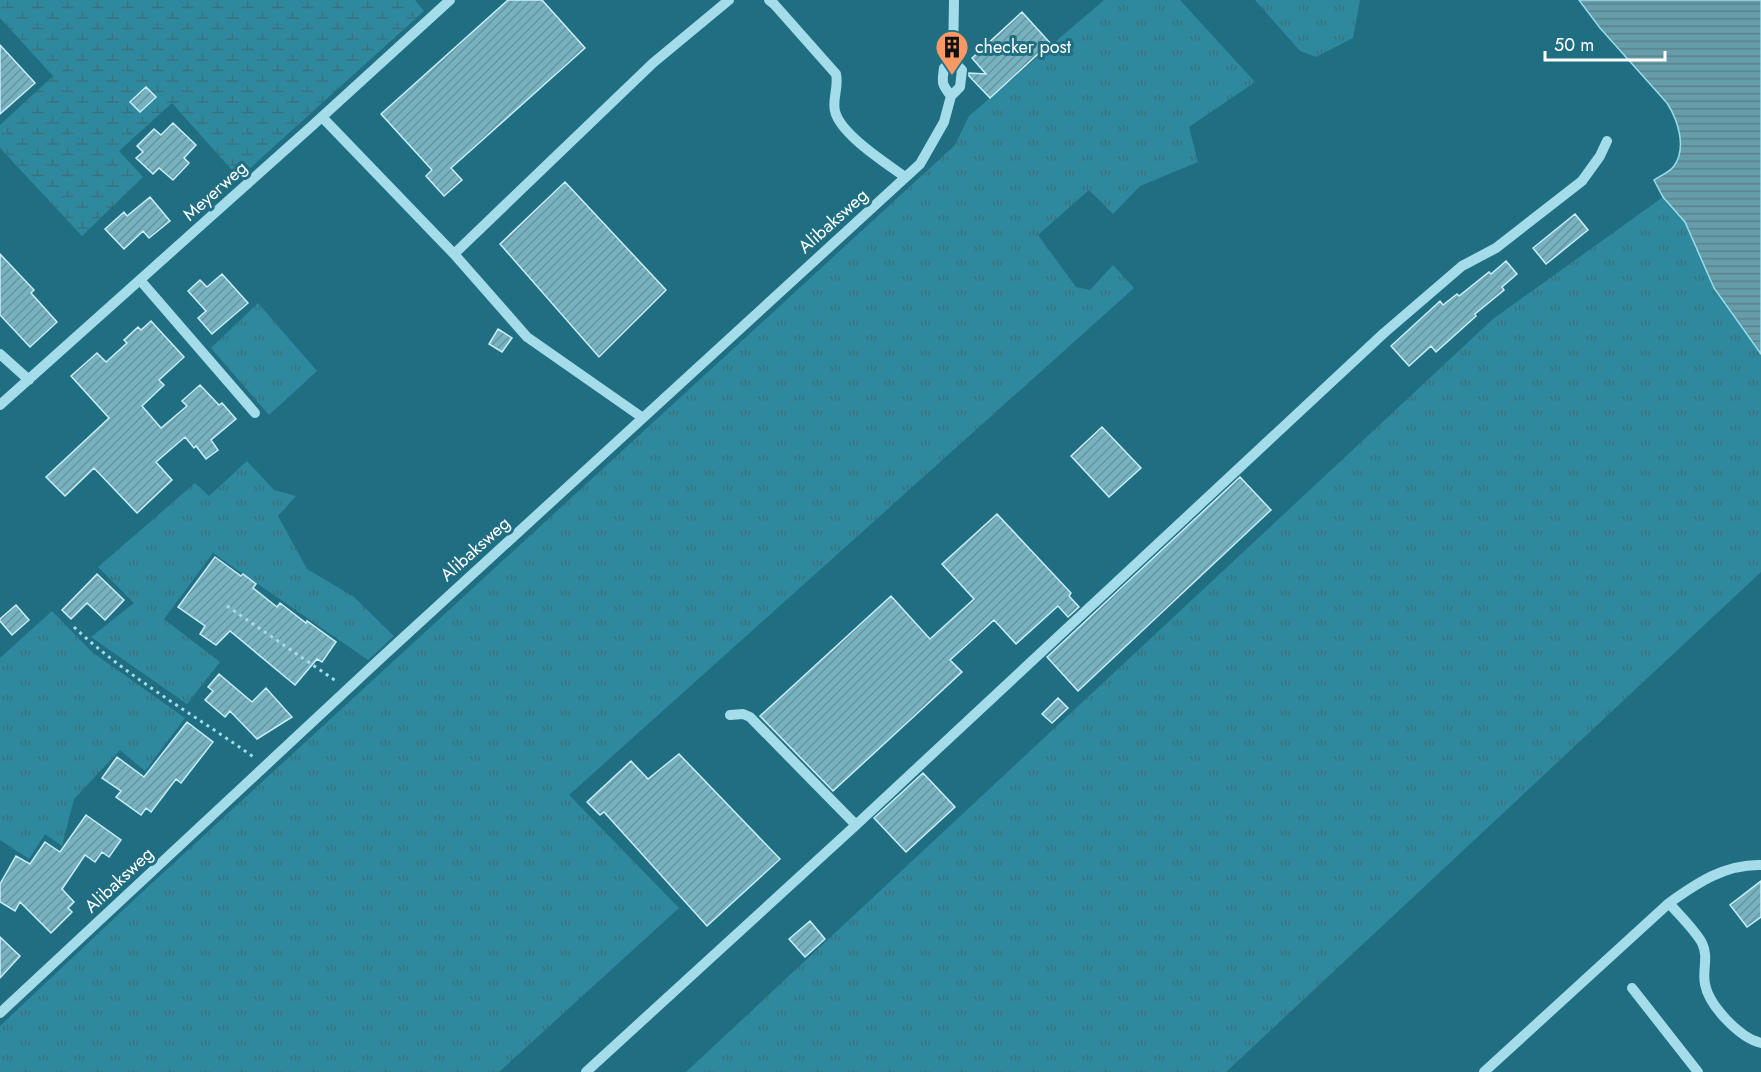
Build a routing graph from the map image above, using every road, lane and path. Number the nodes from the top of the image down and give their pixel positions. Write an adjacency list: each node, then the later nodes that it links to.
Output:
1 (450, 0): 7 (street, Meyerweg)
2 (729, 0): 10 (street)
3 (769, 0): 9 (street)
4 (954, 0): 5 (street)
5 (953, 61): 6 (street); 6 (street, Alibaksweg)
6 (951, 96): 9 (street, Alibaksweg)
7 (322, 117): 10 (street); 11 (street, Meyerweg)
8 (1607, 141): 22 (street)
9 (905, 177): 16 (street, Alibaksweg)
10 (454, 254): 16 (street)
11 (140, 280): 13 (street, Meyerweg); 15 (street)
12 (0, 354): 13 (street)
13 (29, 380): 14 (street, Meyerweg)
14 (0, 405)
15 (255, 413)
16 (643, 418): 19 (street, Alibaksweg)
17 (227, 606): 19 (path)
18 (74, 627): 21 (path)
19 (347, 689): 21 (street, Alibaksweg)
20 (730, 715): 22 (street)
21 (265, 766): 26 (street, Alibaksweg)
22 (856, 825): 28 (street)
23 (1761, 865): 24 (street)
24 (1669, 903): 27 (street); 29 (street)
25 (1632, 988): 30 (street)
26 (0, 1013)
27 (1761, 1043)
28 (586, 1072)
29 (1484, 1072)
30 (1698, 1072)

